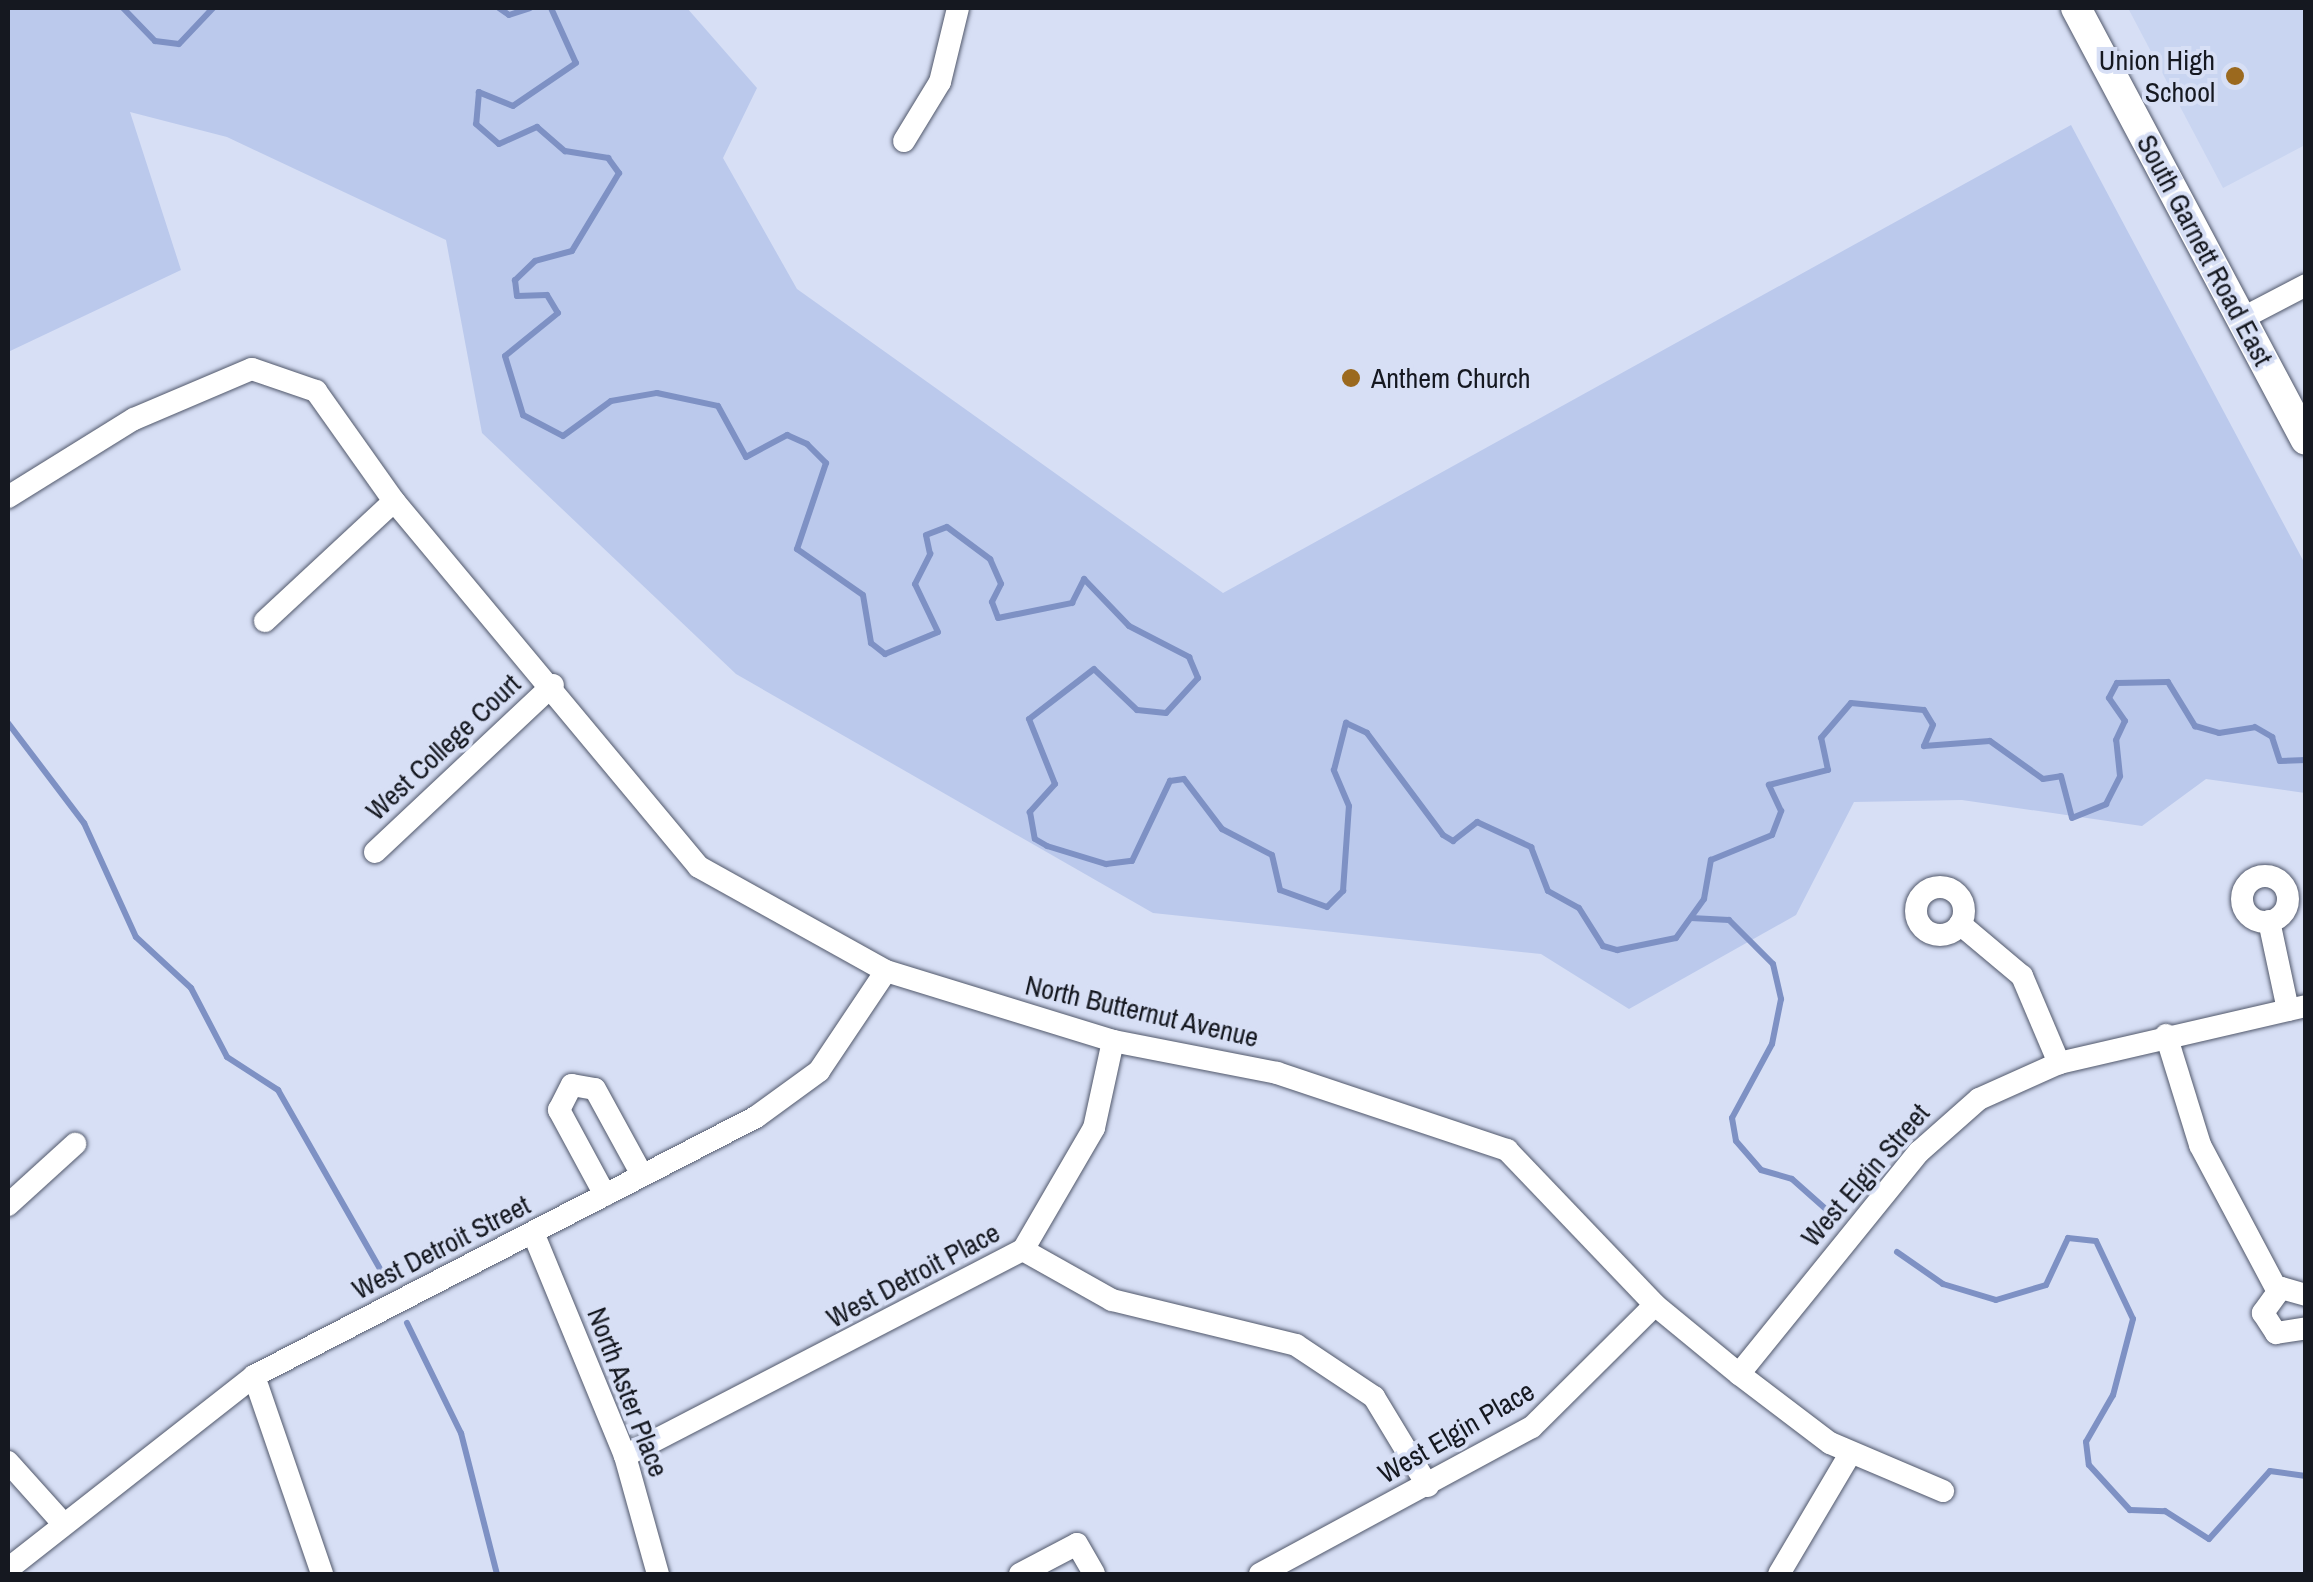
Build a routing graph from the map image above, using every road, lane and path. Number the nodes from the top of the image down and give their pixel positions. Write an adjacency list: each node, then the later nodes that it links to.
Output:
1 (958, 8): 3 (street)
2 (2076, 8): 5 (main road, South Garnett Road East)
3 (904, 141)
4 (2306, 285): 5 (street)
5 (2241, 318): 6 (main road, South Garnett Road East)
6 (2306, 440)
7 (8, 496): 8 (street, North Butternut Avenue)
8 (394, 501): 9 (street); 10 (street, North Butternut Avenue)
9 (265, 621)
10 (553, 685): 11 (street, West College Court); 14 (street, North Butternut Avenue)
11 (375, 852)
12 (2270, 921): 15 (street)
13 (1960, 924): 18 (street)
14 (886, 971): 17 (street, North Butternut Avenue); 20 (street, West Detroit Street)
15 (2297, 1008): 16 (street, West Elgin Street)
16 (2166, 1035): 18 (street, West Elgin Street); 25 (street)
17 (1114, 1040): 24 (street, West Detroit Place); 27 (street, North Butternut Avenue)
18 (2058, 1062): 29 (street, West Elgin Street)
19 (75, 1144): 22 (street)
20 (642, 1174): 21 (street, West Detroit Street); 21 (street)
21 (605, 1195): 23 (street, West Detroit Street)
22 (8, 1205)
23 (534, 1235): 30 (street, West Detroit Street); 32 (street, North Aster Place)
24 (1024, 1250): 32 (street, West Detroit Place); 34 (street)
25 (2277, 1290): 26 (street); 28 (street)
26 (2306, 1295)
27 (1655, 1305): 29 (street, North Butternut Avenue); 34 (street, West Elgin Place)
28 (2306, 1328)
29 (1739, 1374): 31 (street, North Butternut Avenue)
30 (254, 1376): 36 (street, West Detroit Street); 38 (street)
31 (1850, 1454): 35 (street, North Butternut Avenue); 43 (street)
32 (625, 1456): 39 (street, North Aster Place)
33 (8, 1462): 36 (street)
34 (1428, 1486): 42 (street, West Elgin Place)
35 (1943, 1491)
36 (60, 1520): 37 (street, West Detroit Street)
37 (8, 1569)
38 (322, 1574)
39 (658, 1574)
40 (1020, 1574): 41 (street)
41 (1094, 1574)
42 (1260, 1574)
43 (1779, 1574)

